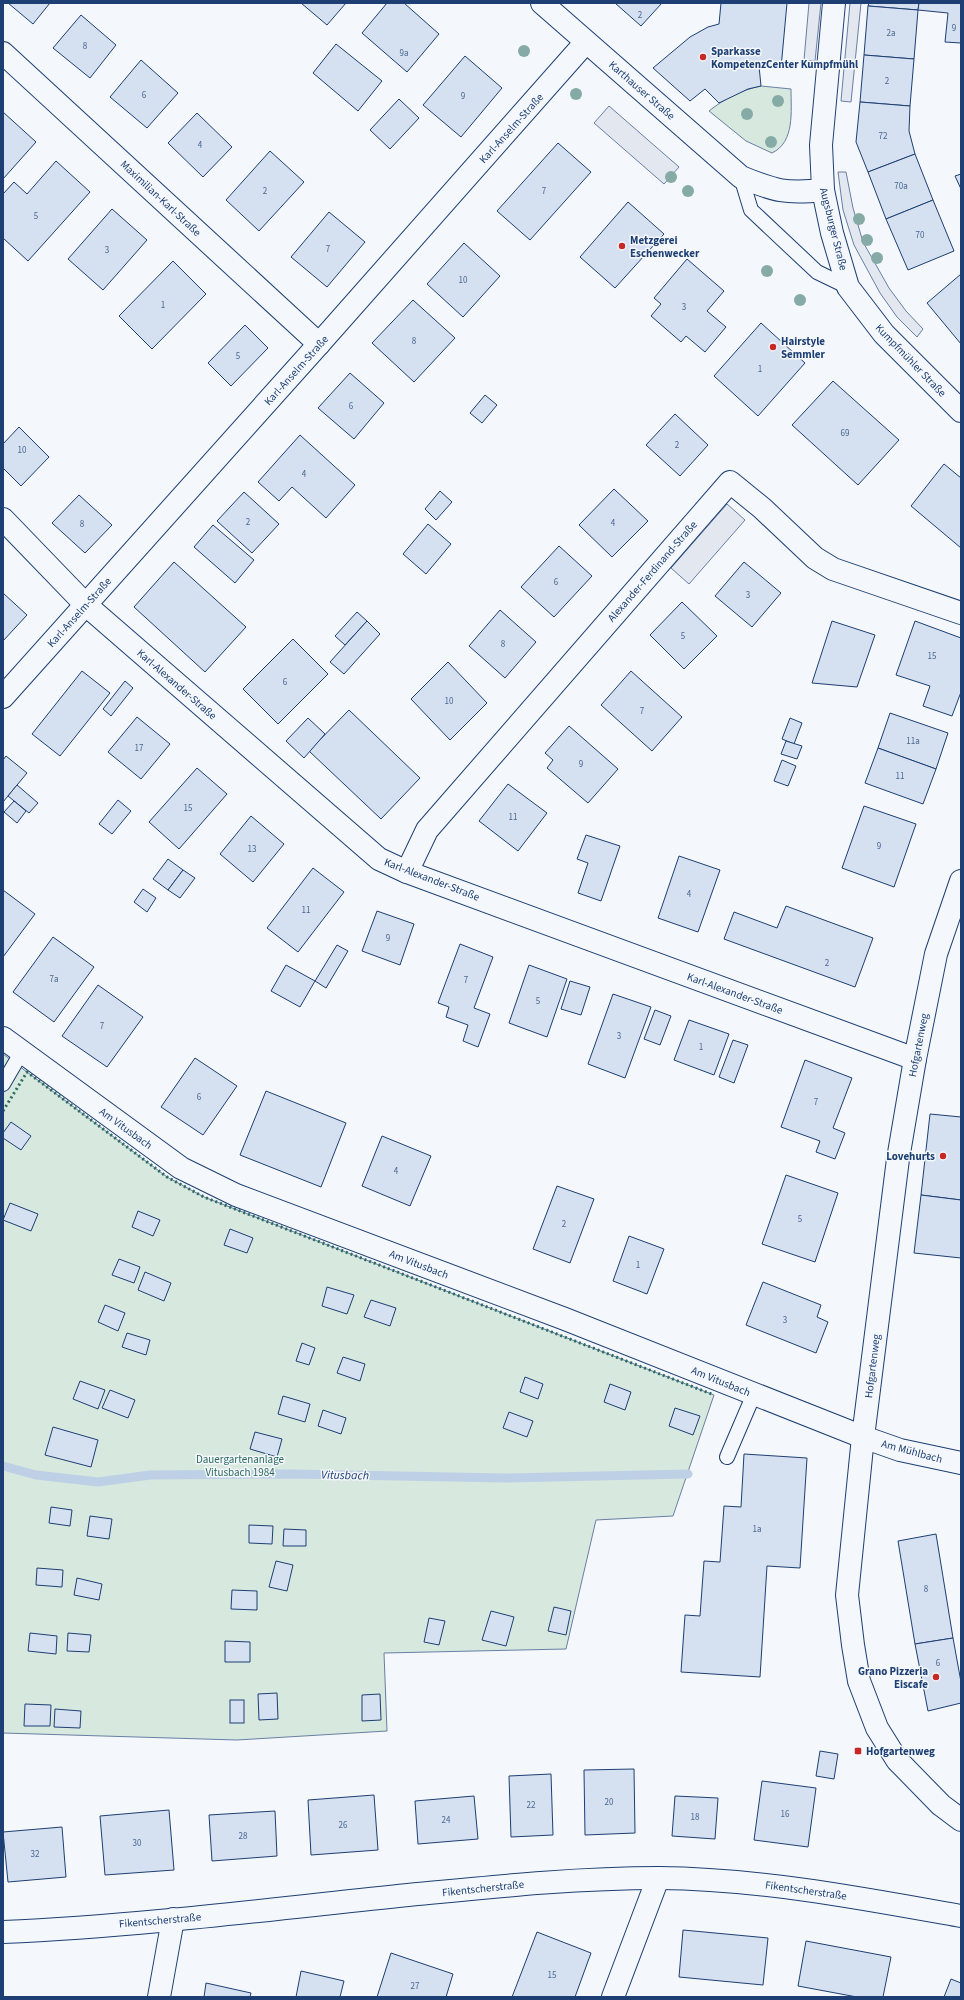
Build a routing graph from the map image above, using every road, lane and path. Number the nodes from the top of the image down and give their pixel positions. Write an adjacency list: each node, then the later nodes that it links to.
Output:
1 (542, 3): 3 (street, Karthauser Straße)
2 (834, 3): 6 (street, Augsburger Straße)
3 (586, 42): 5 (street, Karthauser Straße); 8 (street, Karl-Anselm-Straße)
4 (3, 53): 8 (street, Maximilian-Karl-Straße)
5 (741, 177): 6 (street, Karthauser Straße); 7 (lane)
6 (823, 190): 7 (street, Augsburger Straße)
7 (848, 287): 9 (street, Kumpfmühler Straße)
8 (320, 344): 11 (street, Karl-Anselm-Straße)
9 (961, 411)
10 (3, 519): 11 (street, Karl-Alexander-Straße)
11 (86, 605): 13 (street, Karl-Anselm-Straße); 14 (street, Karl-Alexander-Straße)
12 (961, 613): 14 (street, Alexander-Ferdinand-Straße)
13 (3, 697)
14 (407, 872): 18 (street, Karl-Alexander-Straße)
15 (961, 881): 18 (street, Hofgartenweg)
16 (3, 1038): 17 (street, Am Vitusbach)
17 (21, 1052): 19 (lane); 20 (street, Am Vitusbach)
18 (915, 1059): 21 (street, Hofgartenweg)
19 (3, 1084)
20 (754, 1394): 21 (street, Am Vitusbach); 22 (lane)
21 (863, 1437): 23 (street, Am Mühlbach); 24 (street, Hofgartenweg)
22 (727, 1457)
23 (961, 1463)
24 (961, 1820)
25 (658, 1878): 26 (street, Fikentscherstraße); 27 (street, Fikentscherstraße); 30 (street)
26 (961, 1916)
27 (173, 1919): 28 (street, Fikentscherstraße); 29 (street)
28 (3, 1932)
29 (159, 1997)
30 (613, 1997)

